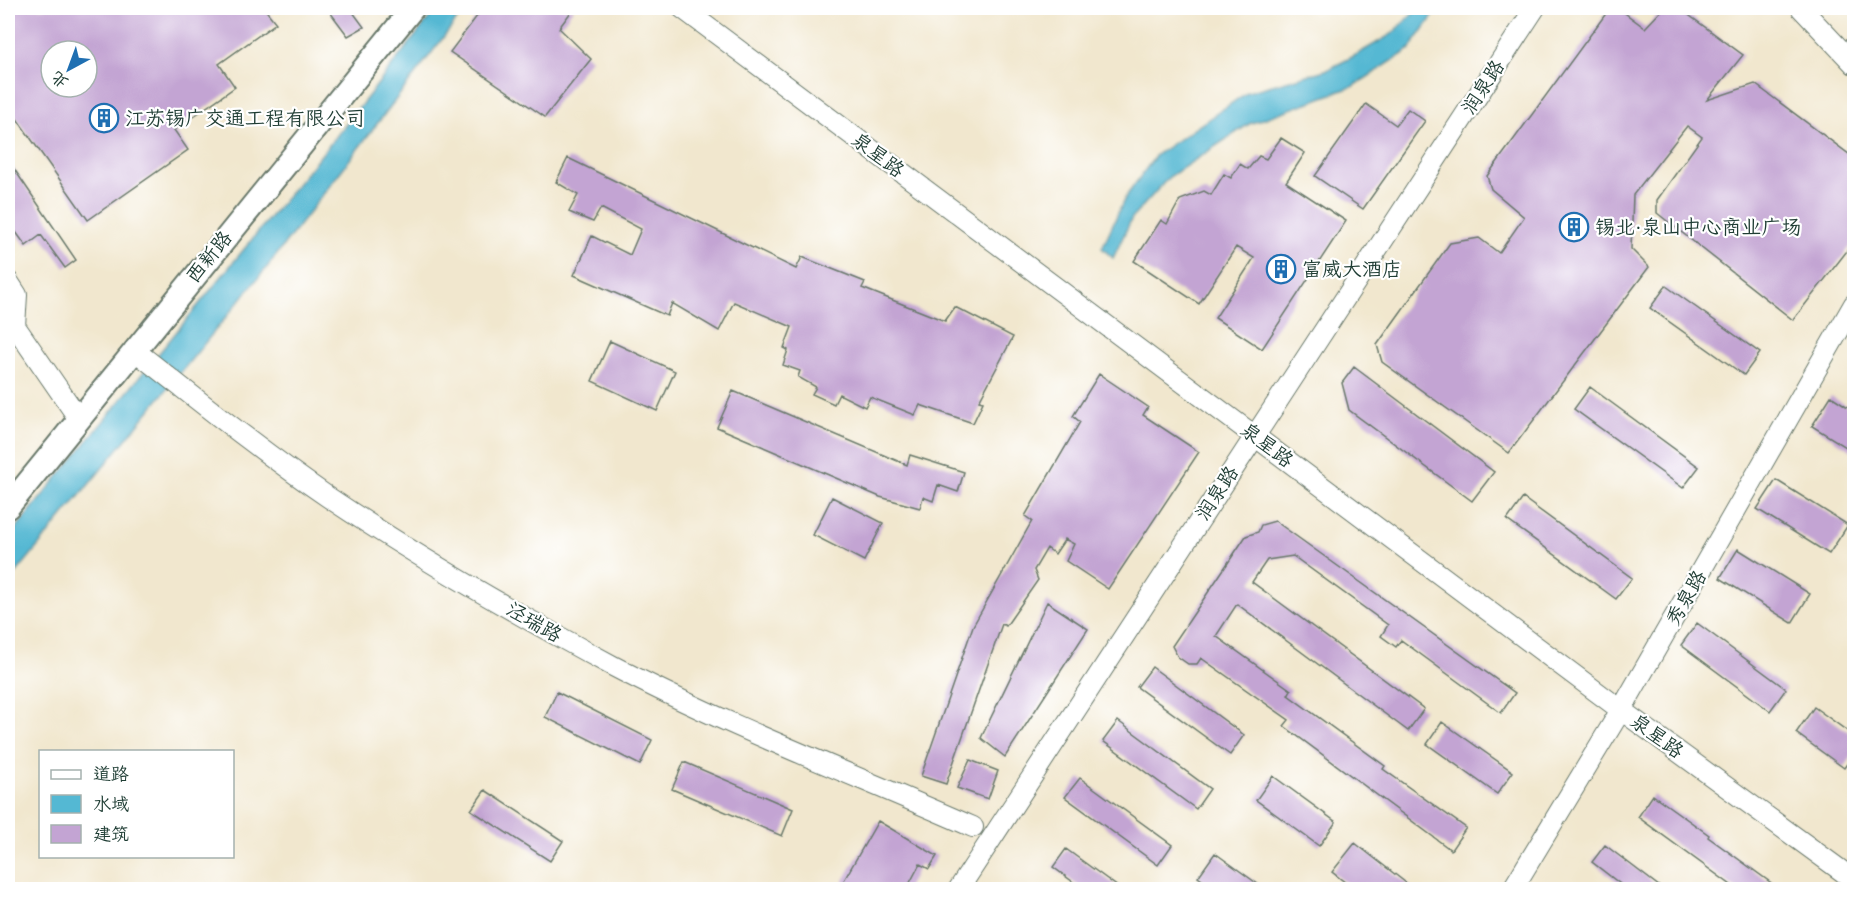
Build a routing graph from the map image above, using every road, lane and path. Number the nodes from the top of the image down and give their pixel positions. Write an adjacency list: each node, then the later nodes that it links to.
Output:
1 (413, 8): 9 (main road, 西新路)
2 (682, 8): 11 (street, 泉星路)
3 (1535, 8): 11 (street, 润泉路)
4 (1801, 8): 5 (street)
5 (1854, 64)
6 (8, 281): 8 (street)
7 (1854, 304): 13 (street, 秀泉路)
8 (11, 323): 10 (street)
9 (140, 355): 10 (main road, 西新路); 14 (street, 泾瑞路)
10 (79, 419): 12 (main road, 西新路)
11 (1254, 436): 13 (street, 泉星路); 16 (street, 润泉路)
12 (8, 507)
13 (1621, 710): 15 (street, 泉星路); 17 (street, 秀泉路)
14 (973, 827)
15 (1854, 880)
16 (958, 890)
17 (1512, 890)

